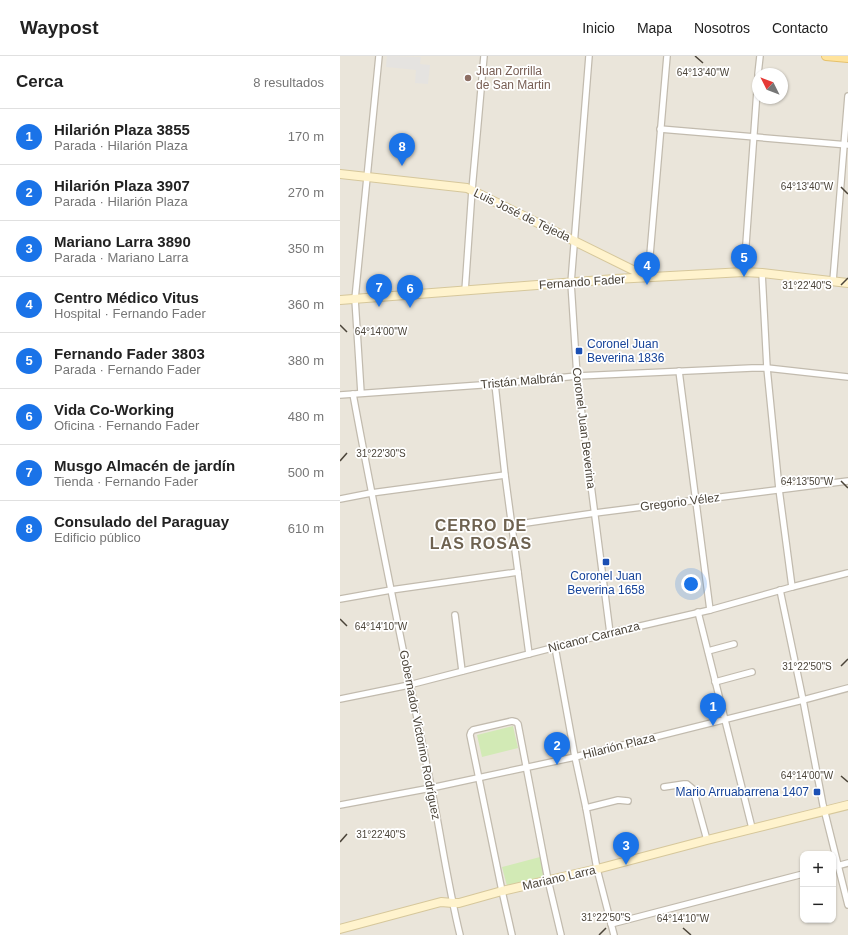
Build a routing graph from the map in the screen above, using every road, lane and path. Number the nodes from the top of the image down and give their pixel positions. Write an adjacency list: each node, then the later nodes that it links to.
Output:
1 (379, 56): 15 (street)
2 (484, 56): 16 (street)
3 (589, 56): 17 (street, Coronel Juan Beverina)
4 (667, 56): 11 (street)
5 (760, 56): 8 (street)
6 (826, 56): 7 (main road)
7 (848, 58)
8 (759, 68)
9 (848, 96): 13 (street)
10 (756, 104): 12 (street)
11 (660, 129): 12 (street); 20 (street)
12 (753, 137): 13 (street); 18 (street)
13 (846, 145): 21 (street)
14 (340, 174): 15 (main road, Luis José de Tejeda)
15 (368, 177): 16 (main road, Luis José de Tejeda); 25 (street)
16 (472, 190): 17 (main road, Luis José de Tejeda); 24 (street)
17 (574, 240): 20 (main road, Luis José de Tejeda); 22 (street, Coronel Juan Beverina)
18 (744, 272): 19 (main road, Fernando Fader); 20 (main road, Fernando Fader)
19 (762, 273): 21 (main road, Fernando Fader); 27 (street)
20 (648, 278): 22 (main road, Fernando Fader)
21 (833, 281): 23 (main road, Fernando Fader)
22 (571, 283): 24 (main road, Fernando Fader); 29 (street, Coronel Juan Beverina)
23 (848, 283)
24 (465, 290): 25 (main road, Fernando Fader)
25 (355, 299): 26 (main road, Fernando Fader); 32 (street)
26 (340, 300)
27 (767, 368): 28 (street, Tristán Malbrán); 30 (street, Tristán Malbrán); 37 (street)
28 (679, 371): 29 (street, Tristán Malbrán); 40 (street)
29 (577, 376): 31 (street, Tristán Malbrán); 41 (street, Coronel Juan Beverina)
30 (848, 377)
31 (495, 384): 32 (street, Tristán Malbrán); 35 (street)
32 (362, 393): 33 (street, Tristán Malbrán)
33 (353, 394): 34 (street, Tristán Malbrán); 38 (street, Gobernador Victorino Rodríguez)
34 (340, 395)
35 (505, 475): 38 (street); 42 (street)
36 (848, 481): 37 (street, Gregorio Vélez)
37 (779, 489): 40 (street, Gregorio Vélez); 45 (street)
38 (371, 493): 39 (street); 46 (street, Gobernador Victorino Rodríguez)
39 (340, 499)
40 (696, 500): 41 (street, Gregorio Vélez); 49 (street)
41 (595, 513): 42 (street, Gregorio Vélez); 52 (street, Coronel Juan Beverina)
42 (512, 525): 43 (street)
43 (518, 572): 46 (street); 56 (street)
44 (848, 573): 45 (street, Nicanor Carranza)
45 (792, 587): 47 (street, Nicanor Carranza)
46 (391, 590): 48 (street); 60 (street, Gobernador Victorino Rodríguez)
47 (780, 590): 49 (street, Nicanor Carranza); 63 (street)
48 (340, 599)
49 (710, 610): 50 (street, Nicanor Carranza)
50 (698, 612): 52 (street, Nicanor Carranza); 55 (street)
51 (455, 615): 57 (street)
52 (610, 633): 54 (street, Nicanor Carranza)
53 (734, 644): 55 (street)
54 (555, 647): 56 (street, Nicanor Carranza); 65 (street)
55 (708, 651): 59 (street)
56 (529, 654): 57 (street, Nicanor Carranza)
57 (462, 671): 60 (street, Nicanor Carranza)
58 (752, 672): 59 (street)
59 (715, 682): 64 (street)
60 (409, 684): 62 (street, Nicanor Carranza); 69 (street, Gobernador Victorino Rodríguez)
61 (848, 688): 63 (street, Hilarión Plaza)
62 (340, 698)
63 (804, 700): 64 (street, Hilarión Plaza); 74 (street)
64 (725, 720): 65 (street, Hilarión Plaza); 75 (street)
65 (575, 757): 66 (street, Hilarión Plaza); 73 (street)
66 (526, 768): 67 (street, Hilarión Plaza); 67 (street); 82 (street)
67 (479, 778): 69 (street, Hilarión Plaza); 83 (street)
68 (664, 787): 76 (street)
69 (431, 788): 71 (street, Hilarión Plaza); 84 (street, Gobernador Victorino Rodríguez)
70 (628, 801): 73 (street)
71 (340, 805)
72 (848, 805): 74 (main road, Mariano Larra)
73 (586, 808): 80 (street)
74 (824, 811): 75 (main road, Mariano Larra); 77 (street)
75 (752, 828): 76 (main road, Mariano Larra)
76 (707, 840): 80 (main road, Mariano Larra)
77 (833, 851)
78 (848, 863): 79 (street)
79 (836, 866): 85 (street)
80 (597, 869): 82 (main road, Mariano Larra); 86 (street)
81 (800, 875): 86 (street)
82 (548, 880): 83 (main road, Mariano Larra); 90 (street)
83 (502, 891): 84 (main road, Mariano Larra); 89 (street)
84 (453, 903): 87 (main road, Mariano Larra); 88 (street, Gobernador Victorino Rodríguez)
85 (848, 905)
86 (611, 924): 91 (street)
87 (340, 929)
88 (460, 935)
89 (512, 935)
90 (562, 935)
91 (614, 935)

